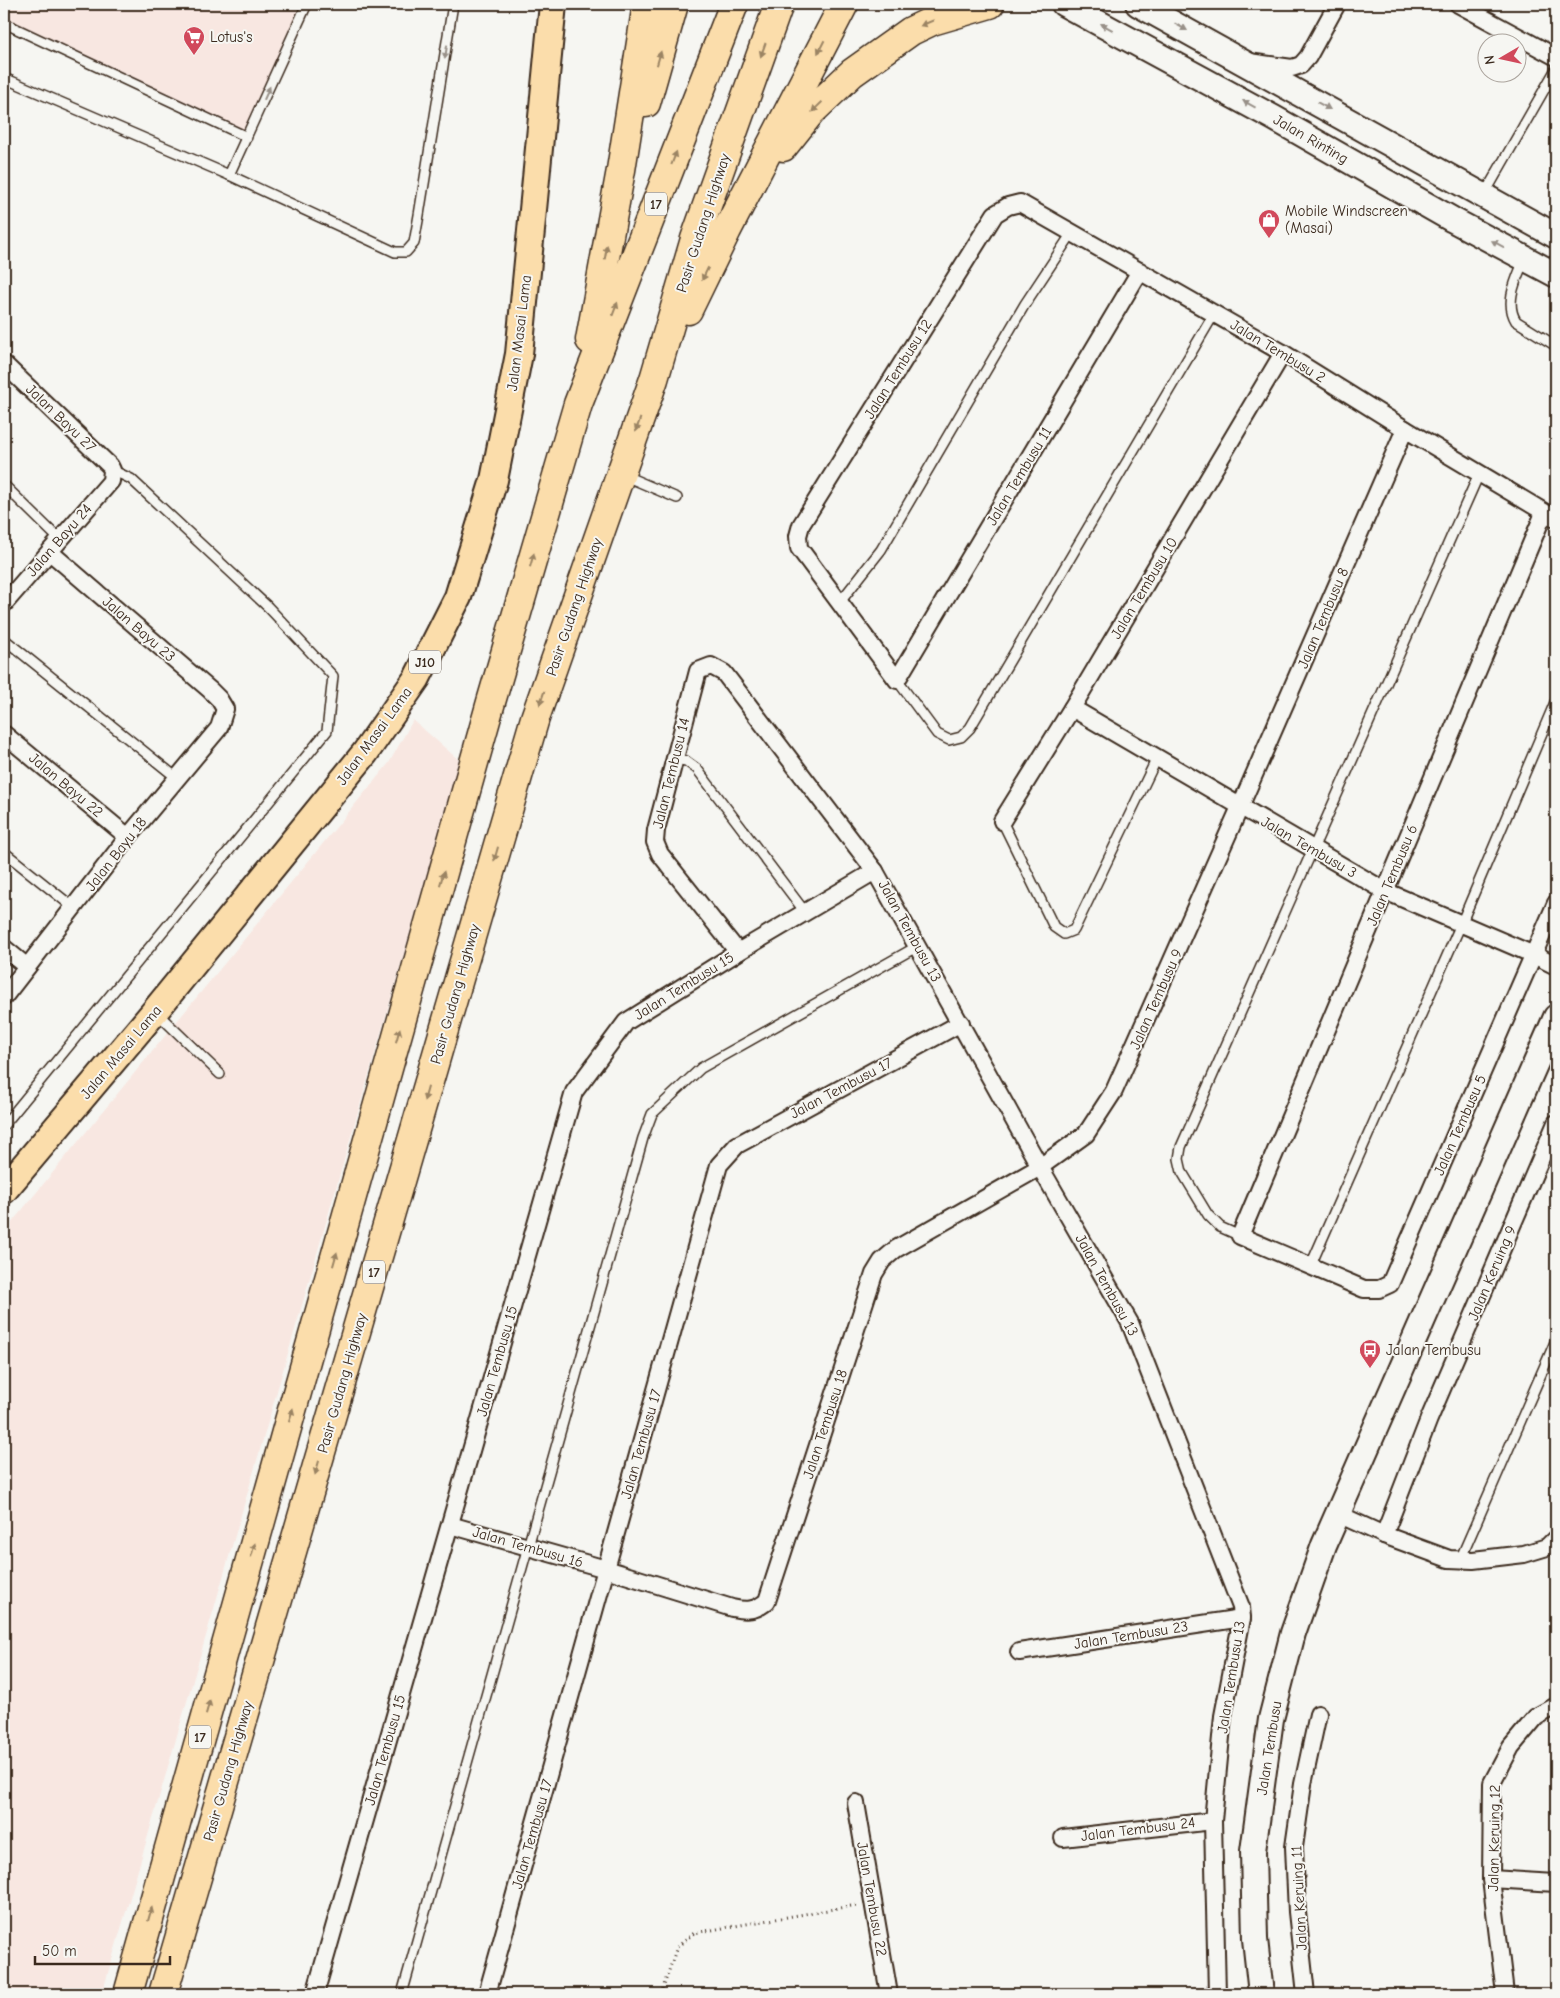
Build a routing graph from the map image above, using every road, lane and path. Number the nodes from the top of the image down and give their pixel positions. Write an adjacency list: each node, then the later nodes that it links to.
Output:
1 (306, 4): 19 (lane, one-way to 1)
2 (454, 4): 21 (lane, one-way to 21)
3 (553, 4): 74 (main road, Jalan Masai Lama / J10)
4 (647, 4): 20 (highway)
5 (674, 4): 20 (highway, one-way to 5)
6 (734, 4): 35 (highway, 17, one-way to 6)
7 (780, 4): 34 (highway, Pasir Gudang Highway / 17, one-way to 34)
8 (844, 4): 24 (highway, one-way to 24)
9 (990, 4): 24 (highway, one-way to 24)
10 (1064, 4): 27 (main road, Jalan Rinting, one-way to 10)
11 (1138, 4): 16 (main road, one-way to 16)
12 (1337, 4): 16 (street)
13 (1458, 4): 15 (street)
14 (4, 23): 19 (lane)
15 (1556, 57)
16 (1244, 62): 22 (main road, one-way to 22)
17 (1556, 69): 22 (lane)
18 (4, 78): 21 (lane)
19 (247, 137): 21 (lane)
20 (621, 170): 35 (highway, one-way to 20)
21 (229, 175)
22 (1484, 196): 26 (main road)
23 (994, 214): 25 (street, Jalan Tembusu 2); 45 (street, Jalan Tembusu 12)
24 (726, 230): 34 (highway, one-way to 34)
25 (1072, 233): 28 (street, Jalan Tembusu 2); 45 (lane)
26 (1556, 236)
27 (1525, 258): 29 (main road, Jalan Rinting); 31 (lane)
28 (1140, 271): 30 (street, Jalan Tembusu 2); 48 (street, Jalan Tembusu 11)
29 (1556, 275)
30 (1214, 314): 32 (street, Jalan Tembusu 2); 48 (lane)
31 (1556, 346)
32 (1283, 352): 36 (street, Jalan Tembusu 2); 50 (street, Jalan Tembusu 10)
33 (4, 364): 37 (street, Jalan Bayu 27)
34 (654, 378): 38 (highway, Pasir Gudang Highway / 17, one-way to 38)
35 (578, 404): 102 (highway, 17, one-way to 35)
36 (1405, 429): 39 (street, Jalan Tembusu 2); 56 (street, Jalan Tembusu 8)
37 (112, 473): 43 (street, Jalan Bayu 24); 79 (lane)
38 (621, 474): 41 (lane); 103 (highway, Pasir Gudang Highway / 17, one-way to 103)
39 (1479, 474): 42 (street, Jalan Tembusu 2); 59 (lane)
40 (4, 485): 43 (lane)
41 (677, 498)
42 (1550, 516): 62 (street, Jalan Tembusu 6)
43 (55, 546): 44 (street, Jalan Bayu 24); 51 (street, Jalan Bayu 23)
44 (5, 600)
45 (840, 602): 48 (street)
46 (4, 639): 55 (lane)
47 (711, 666): 54 (street, Jalan Tembusu 14); 61 (street, Jalan Tembusu 13)
48 (897, 680)
49 (1556, 700): 66 (lane)
50 (1072, 708): 53 (street, Jalan Tembusu 3); 57 (street, Jalan Tembusu 10)
51 (225, 709): 55 (street, Jalan Bayu 18)
52 (4, 734): 58 (street, Jalan Bayu 22)
53 (1157, 758): 56 (street, Jalan Tembusu 3); 57 (lane)
54 (674, 759): 65 (lane); 69 (street, Jalan Tembusu 14)
55 (176, 778): 58 (street, Jalan Bayu 18)
56 (1240, 807): 59 (street, Jalan Tembusu 3); 80 (street, Jalan Tembusu 9)
57 (1002, 821)
58 (128, 837): 64 (street, Jalan Bayu 18)
59 (1313, 849): 62 (street, Jalan Tembusu 3); 82 (lane)
60 (4, 852): 64 (lane)
61 (875, 871): 65 (street, Jalan Tembusu 15); 67 (street, Jalan Tembusu 13)
62 (1384, 891): 66 (street, Jalan Tembusu 3); 82 (street, Jalan Tembusu 6)
63 (1556, 903): 70 (street, Jalan Tembusu 5)
64 (74, 908): 72 (street, Jalan Bayu 18)
65 (805, 912): 69 (street, Jalan Tembusu 15)
66 (1461, 924): 70 (street, Jalan Tembusu 3); 83 (lane)
67 (918, 946): 76 (street, Jalan Tembusu 13); 89 (lane)
68 (4, 948): 72 (street)
69 (738, 952): 86 (street, Jalan Tembusu 15)
70 (1534, 955): 71 (street, Jalan Tembusu 3); 83 (street, Jalan Tembusu 5)
71 (1556, 966)
72 (27, 967): 73 (street, Jalan Bayu 18)
73 (4, 997)
74 (155, 1011): 77 (lane); 81 (main road, Jalan Masai Lama / J10)
75 (1556, 1016): 85 (main road, Jalan Tembusu)
76 (961, 1023): 80 (street, Jalan Tembusu 13); 91 (street, Jalan Tembusu 17)
77 (220, 1074)
78 (1556, 1123): 87 (street, Jalan Keruing 9)
79 (4, 1125)
80 (1040, 1167): 91 (street, Jalan Tembusu 18); 92 (street, Jalan Tembusu 13)
81 (4, 1190)
82 (1240, 1236): 83 (street)
83 (1310, 1267)
84 (1556, 1340): 90 (lane)
85 (1338, 1514): 87 (street); 110 (main road, Jalan Tembusu)
86 (450, 1525): 89 (street, Jalan Tembusu 16); 104 (street, Jalan Tembusu 15)
87 (1384, 1535): 90 (street)
88 (1556, 1538): 90 (street)
89 (529, 1547): 91 (street, Jalan Tembusu 16); 105 (lane)
90 (1460, 1560)
91 (606, 1569): 106 (street, Jalan Tembusu 17)
92 (1242, 1618): 93 (street, Jalan Tembusu 23); 97 (street, Jalan Tembusu 13)
93 (1019, 1652)
94 (1556, 1706): 99 (street, Jalan Keruing 12)
95 (1318, 1714): 111 (street, Jalan Keruing 11)
96 (856, 1803): 101 (street, Jalan Tembusu 22)
97 (1213, 1821): 98 (street, Jalan Tembusu 24); 109 (street, Jalan Tembusu 13)
98 (1063, 1838)
99 (1491, 1879): 100 (street); 112 (street, Jalan Keruing 12)
100 (1556, 1883)
101 (873, 1902): 107 (path); 108 (street, Jalan Tembusu 22)
102 (128, 1994)
103 (163, 1994)
104 (315, 1994)
105 (402, 1994)
106 (487, 1994)
107 (661, 1994)
108 (889, 1994)
109 (1217, 1994)
110 (1261, 1994)
111 (1306, 1994)
112 (1505, 1994)

